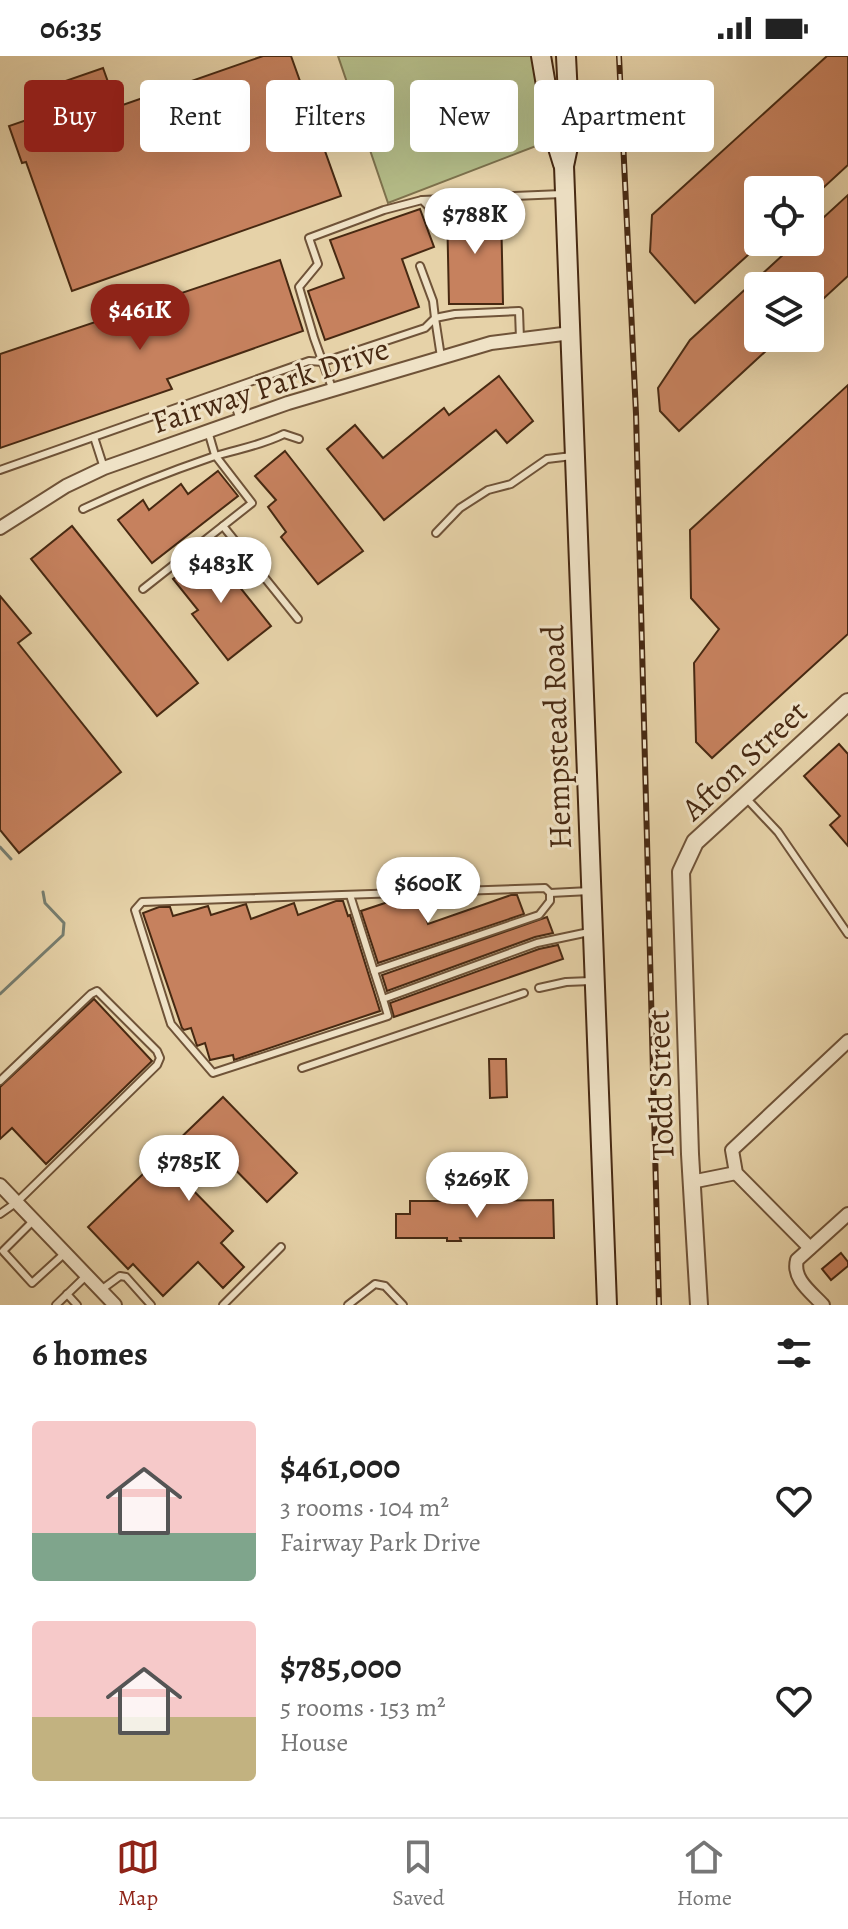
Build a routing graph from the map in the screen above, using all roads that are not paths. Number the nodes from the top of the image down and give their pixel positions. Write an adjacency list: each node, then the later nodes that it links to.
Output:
1 (541, 56): 3 (main road, Hempstead Road)
2 (566, 56): 3 (main road, Hempstead Road)
3 (564, 166): 4 (main road, Hempstead Road)
4 (565, 194): 5 (lane); 9 (main road, Hempstead Road)
5 (422, 200): 6 (lane); 12 (lane)
6 (431, 223)
7 (420, 266): 8 (lane)
8 (435, 318): 10 (lane); 11 (lane); 12 (lane)
9 (571, 333): 10 (street, Fairway Park Drive); 19 (main road, Hempstead Road)
10 (520, 339): 11 (street, Fairway Park Drive)
11 (441, 357): 13 (street, Fairway Park Drive)
12 (323, 362): 13 (lane); 14 (lane)
13 (332, 388): 15 (street, Fairway Park Drive)
14 (230, 389): 15 (lane); 17 (lane)
15 (240, 420): 16 (street, Fairway Park Drive)
16 (208, 431): 20 (lane); 21 (street, Fairway Park Drive)
17 (94, 437): 21 (lane); 22 (lane)
18 (299, 439): 20 (lane)
19 (576, 455): 26 (lane); 32 (main road, Hempstead Road)
20 (216, 456): 23 (lane); 24 (lane)
21 (104, 468): 25 (street, Fairway Park Drive)
22 (0, 470)
23 (83, 509)
24 (223, 526): 27 (lane); 28 (lane)
25 (0, 528)
26 (436, 533)
27 (143, 589)
28 (298, 619)
29 (848, 702): 30 (street, Afton Street)
30 (744, 796): 31 (street, Afton Street); 36 (lane)
31 (685, 863): 46 (street, Todd Street)
32 (591, 891): 33 (lane); 35 (main road, Hempstead Road)
33 (550, 893): 34 (lane); 37 (lane)
34 (350, 895): 37 (lane); 41 (lane)
35 (593, 931): 38 (main road, Hempstead Road); 41 (lane)
36 (848, 934)
37 (374, 971): 41 (lane)
38 (594, 981): 39 (lane); 66 (main road, Hempstead Road)
39 (539, 988)
40 (524, 993): 43 (lane)
41 (383, 999)
42 (848, 1041): 45 (street)
43 (302, 1068)
44 (0, 1081): 48 (lane)
45 (736, 1173): 46 (street); 53 (street)
46 (691, 1182): 67 (street, Todd Street)
47 (0, 1185): 48 (street)
48 (17, 1202): 49 (lane); 51 (street)
49 (0, 1214)
50 (848, 1214): 53 (street)
51 (34, 1220): 54 (lane); 55 (street)
52 (281, 1247): 63 (lane)
53 (810, 1248): 68 (street)
54 (1, 1252): 55 (lane)
55 (65, 1253): 56 (street)
56 (87, 1275): 57 (street); 58 (lane)
57 (101, 1290): 61 (street); 62 (lane)
58 (67, 1294): 59 (lane); 60 (lane)
59 (56, 1305)
60 (77, 1305)
61 (115, 1305)
62 (151, 1305)
63 (223, 1305)
64 (348, 1305): 65 (lane)
65 (403, 1305)
66 (607, 1305)
67 (699, 1305)
68 (823, 1305)

